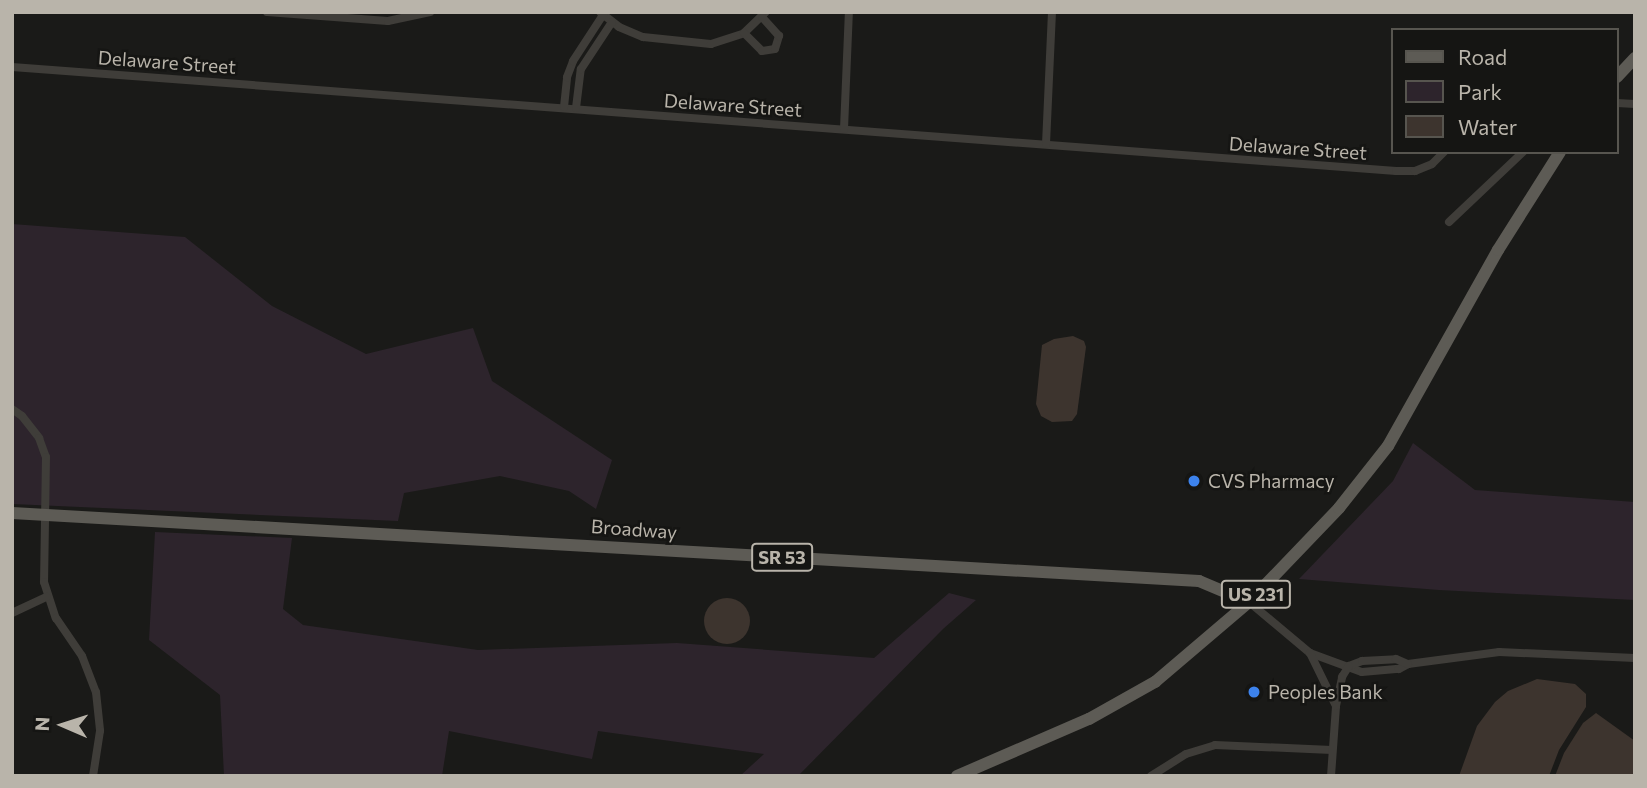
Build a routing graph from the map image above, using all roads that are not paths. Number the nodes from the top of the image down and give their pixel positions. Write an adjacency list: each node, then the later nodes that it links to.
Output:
1 (267, 12): 2 (street)
2 (430, 12)
3 (849, 12): 14 (street)
4 (1052, 12): 15 (street)
5 (602, 14): 7 (street); 12 (street)
6 (764, 15): 8 (street); 8 (street)
7 (612, 22): 8 (street); 13 (street)
8 (744, 33)
9 (1635, 58): 11 (main road)
10 (12, 66): 12 (street, Delaware Street)
11 (1619, 74)
12 (564, 107): 13 (street, Delaware Street)
13 (576, 108): 14 (street, Delaware Street)
14 (844, 129): 15 (street, Delaware Street)
15 (1045, 144): 16 (street, Delaware Street)
16 (1442, 154)
17 (1521, 154): 19 (street)
18 (1559, 154): 24 (main road, US 231)
19 (1449, 222)
20 (12, 409): 22 (street)
21 (12, 513): 22 (main road, Broadway / SR 53)
22 (44, 515): 23 (street); 24 (main road, Broadway / SR 53)
23 (47, 597): 25 (street); 31 (street)
24 (1249, 602): 26 (street); 32 (main road, US 231)
25 (12, 614)
26 (1310, 653): 28 (street); 29 (street)
27 (1635, 658): 28 (street)
28 (1349, 666): 29 (street)
29 (1336, 706): 30 (street)
30 (1332, 750): 33 (street); 34 (street)
31 (93, 776)
32 (957, 776)
33 (1151, 776)
34 (1331, 776)

